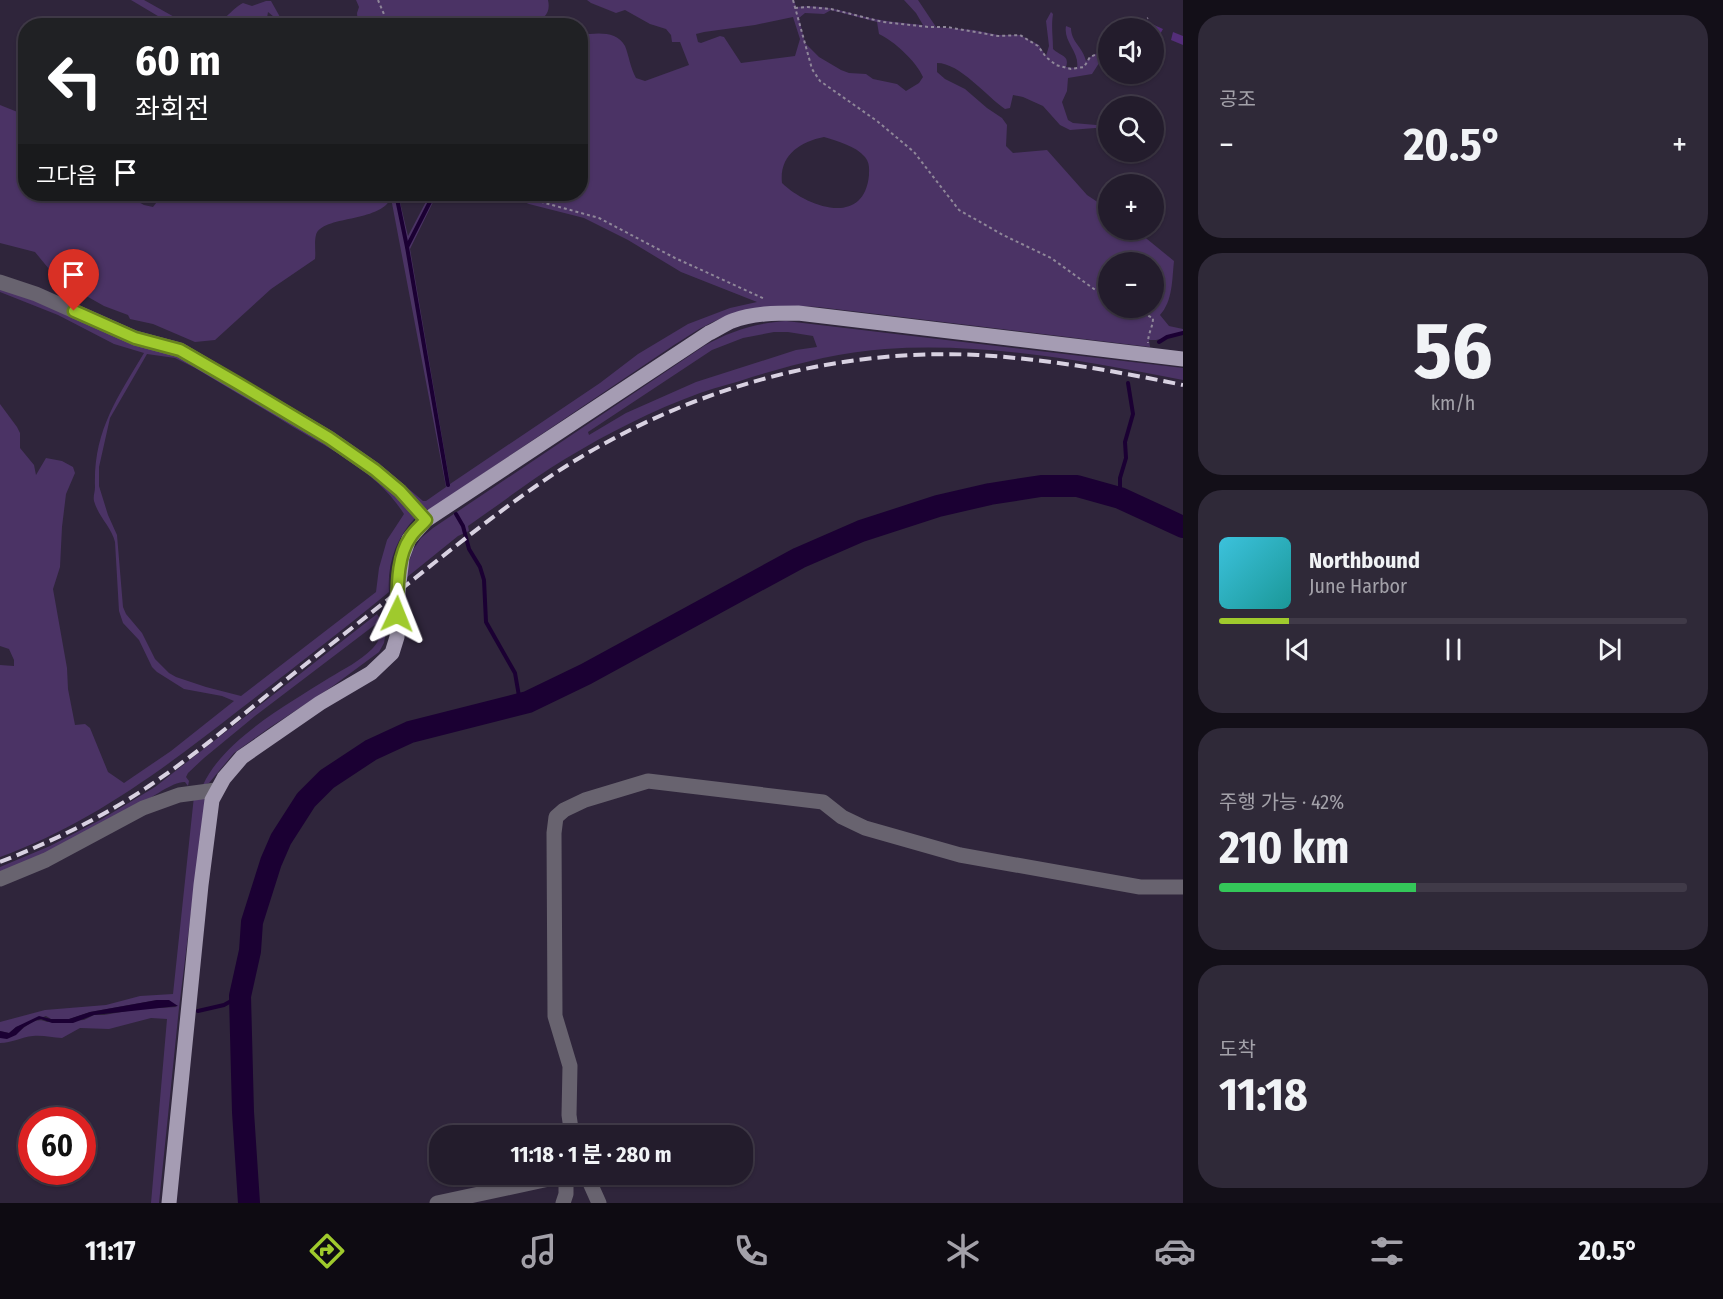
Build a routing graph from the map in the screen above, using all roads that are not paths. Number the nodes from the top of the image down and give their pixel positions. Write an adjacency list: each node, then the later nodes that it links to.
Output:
1 (0, 282): 3 (street)
2 (1183, 359): 3 (main road)
3 (426, 520): 4 (main road)
4 (216, 790): 5 (street); 11 (main road)
5 (0, 879)
6 (1183, 887): 7 (street)
7 (570, 1125)
8 (522, 1185): 12 (street)
9 (567, 1185): 13 (street)
10 (591, 1185): 14 (street)
11 (168, 1203)
12 (437, 1203)
13 (563, 1203)
14 (600, 1203)

